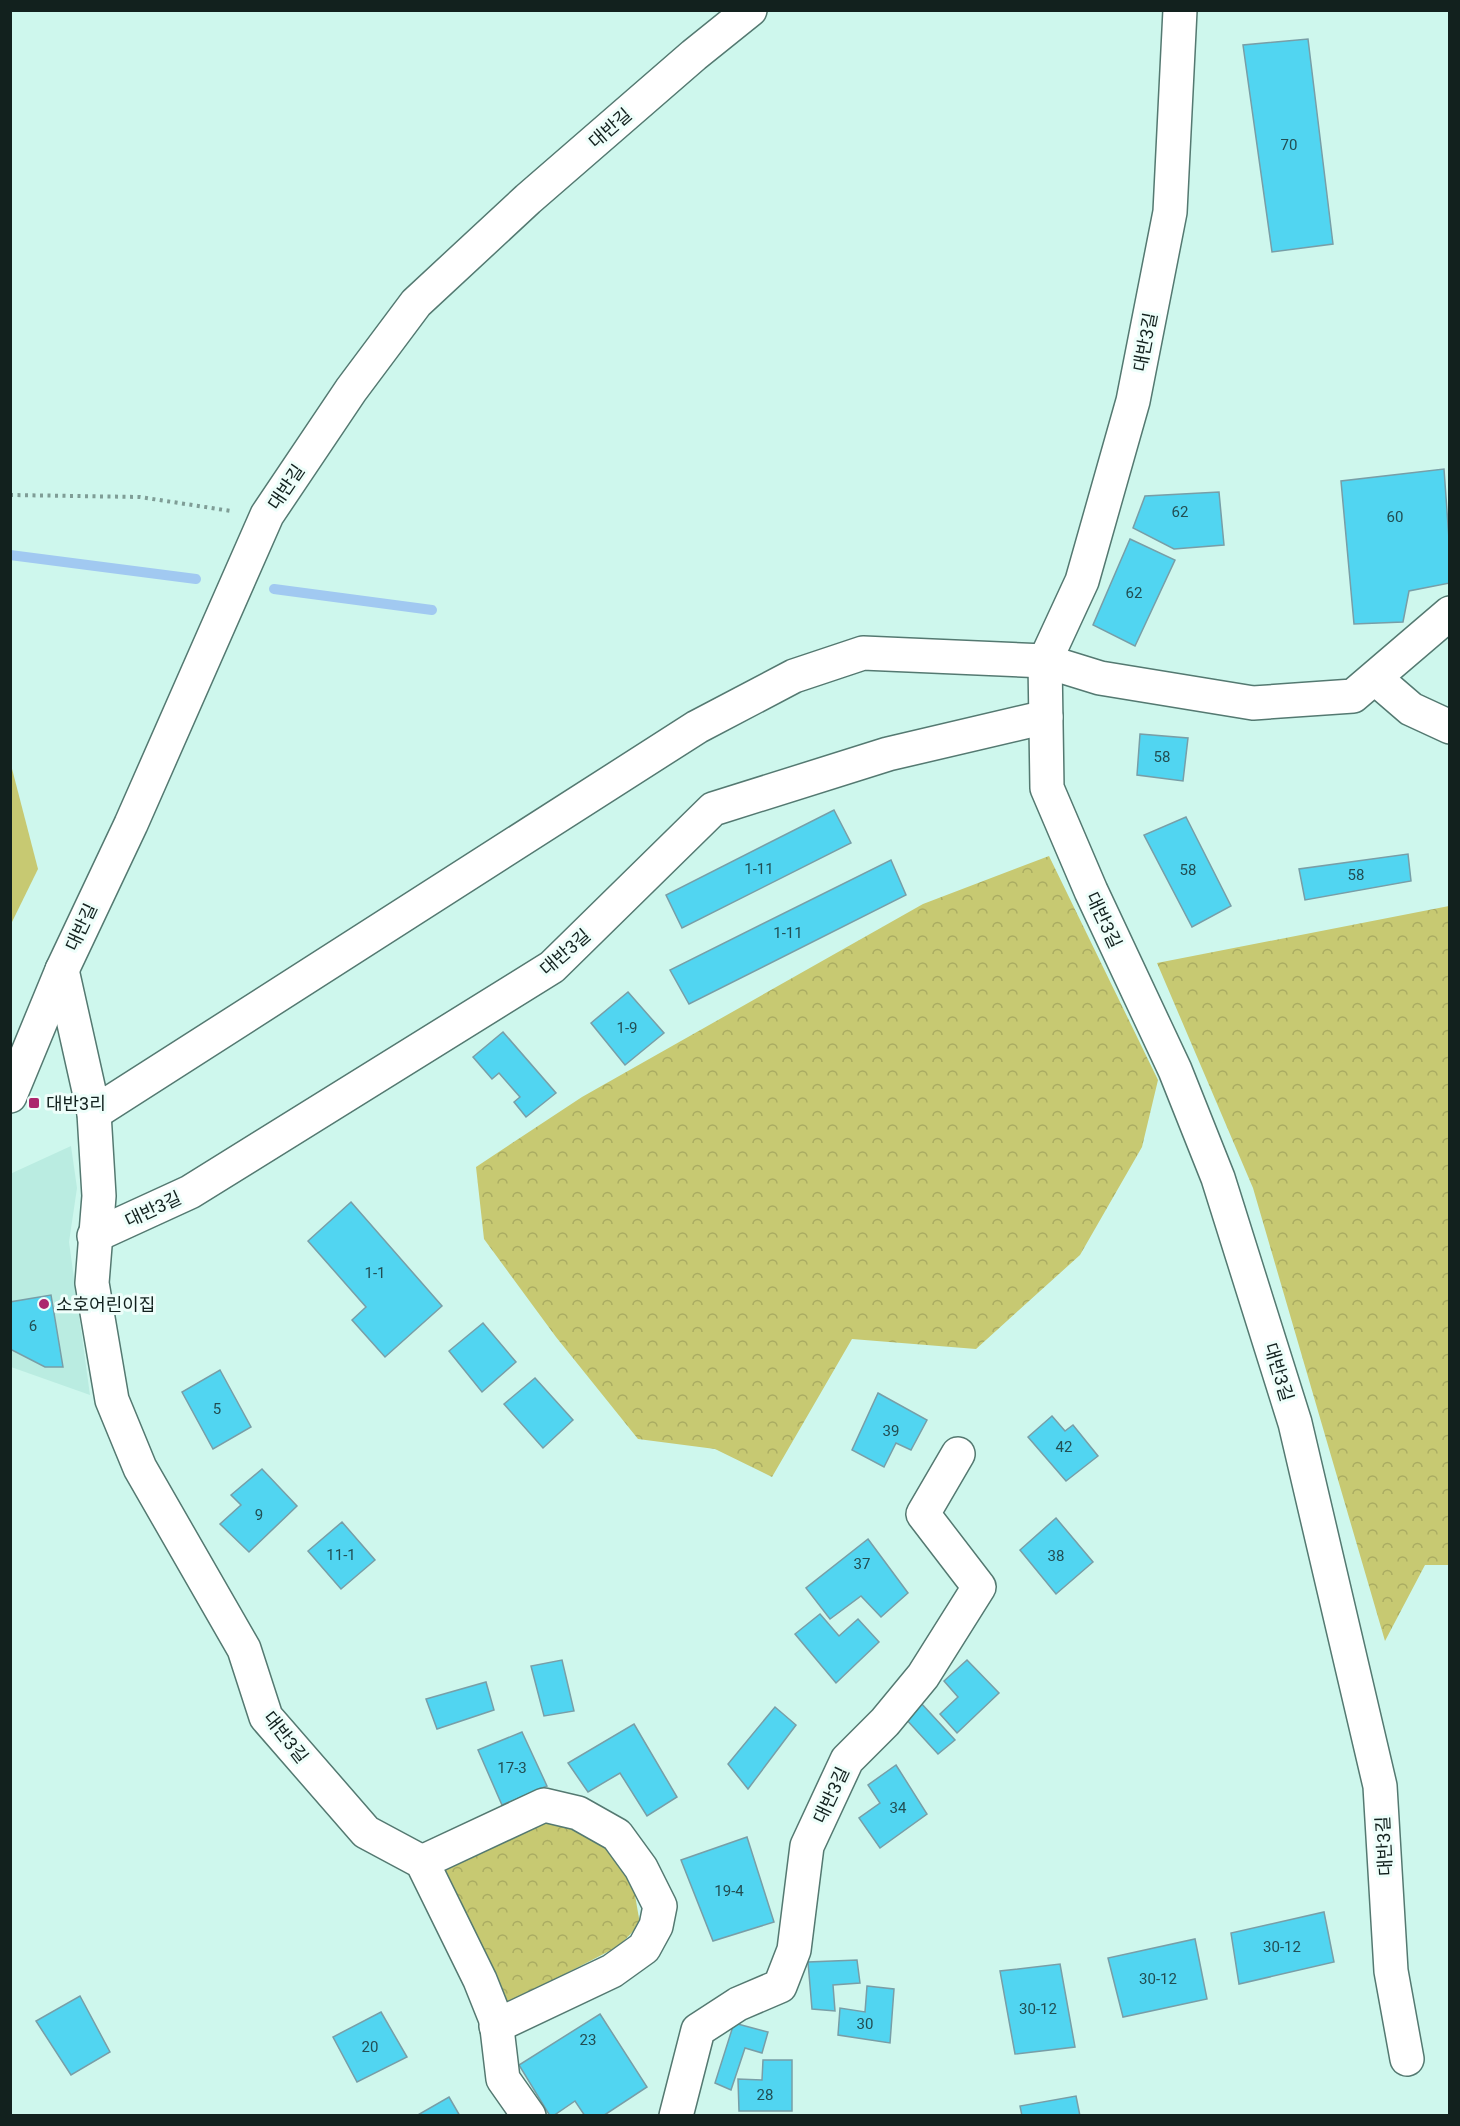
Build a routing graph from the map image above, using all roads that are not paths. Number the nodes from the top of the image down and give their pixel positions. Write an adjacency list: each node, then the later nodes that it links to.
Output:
1 (750, 10): 8 (street, 대반길)
2 (1180, 10): 4 (street, 대반3길)
3 (1449, 613): 5 (street)
4 (1045, 661): 5 (street); 6 (street, 대반3길); 10 (street)
5 (1375, 678): 7 (street)
6 (1046, 717): 11 (street, 대반3길); 15 (street, 대반3길)
7 (1449, 727)
8 (62, 970): 9 (street, 대반길); 10 (street, 대반3길)
9 (10, 1096)
10 (94, 1113): 11 (street, 대반3길)
11 (94, 1236): 13 (street, 대반3길)
12 (958, 1454): 17 (street, 대반3길)
13 (422, 1862): 14 (street); 14 (street)
14 (496, 2025): 16 (street)
15 (1407, 2059)
16 (529, 2115)
17 (676, 2115)

